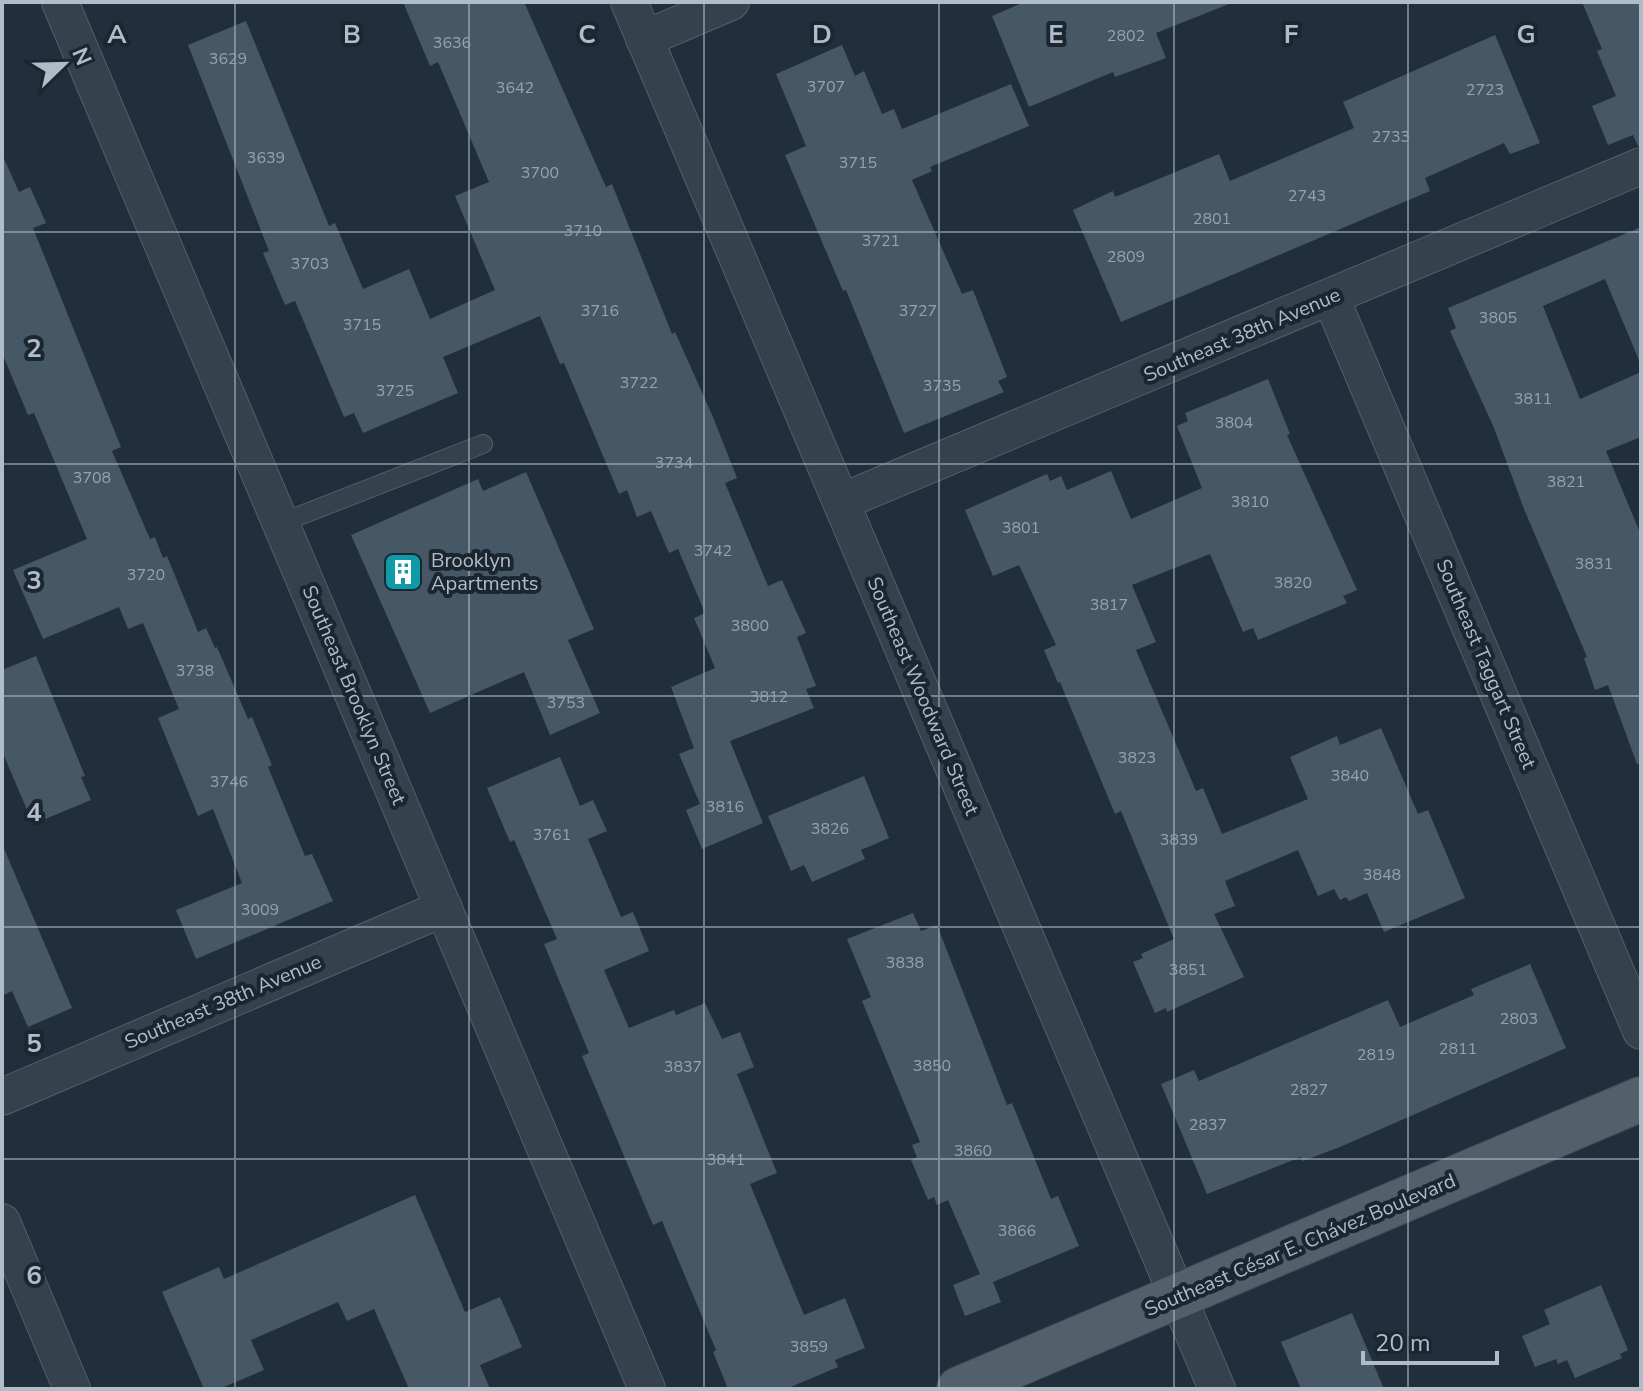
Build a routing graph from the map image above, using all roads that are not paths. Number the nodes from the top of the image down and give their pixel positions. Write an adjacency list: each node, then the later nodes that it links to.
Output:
1 (60, 2): 9 (street, Southeast Brooklyn Street)
2 (629, 2): 4 (street, Southeast Woodward Street)
3 (731, 2): 4 (street)
4 (644, 39): 8 (street, Southeast Woodward Street)
5 (1641, 166): 6 (street, Southeast 38th Avenue)
6 (1331, 298): 8 (street, Southeast 38th Avenue); 11 (street, Southeast Taggart Street)
7 (483, 444): 9 (lane)
8 (841, 502): 15 (street, Southeast Woodward Street)
9 (281, 523): 10 (street, Southeast Brooklyn Street)
10 (444, 908): 12 (street, Southeast 38th Avenue); 17 (street, Southeast Brooklyn Street)
11 (1641, 1031)
12 (2, 1097)
13 (1641, 1099): 15 (main road, Southeast César E. Chávez Boulevard)
14 (2, 1222): 16 (street)
15 (1178, 1297): 18 (main road, Southeast César E. Chávez Boulevard); 19 (street, Southeast Woodward Street)
16 (72, 1389)
17 (647, 1389)
18 (959, 1389)
19 (1217, 1389)

